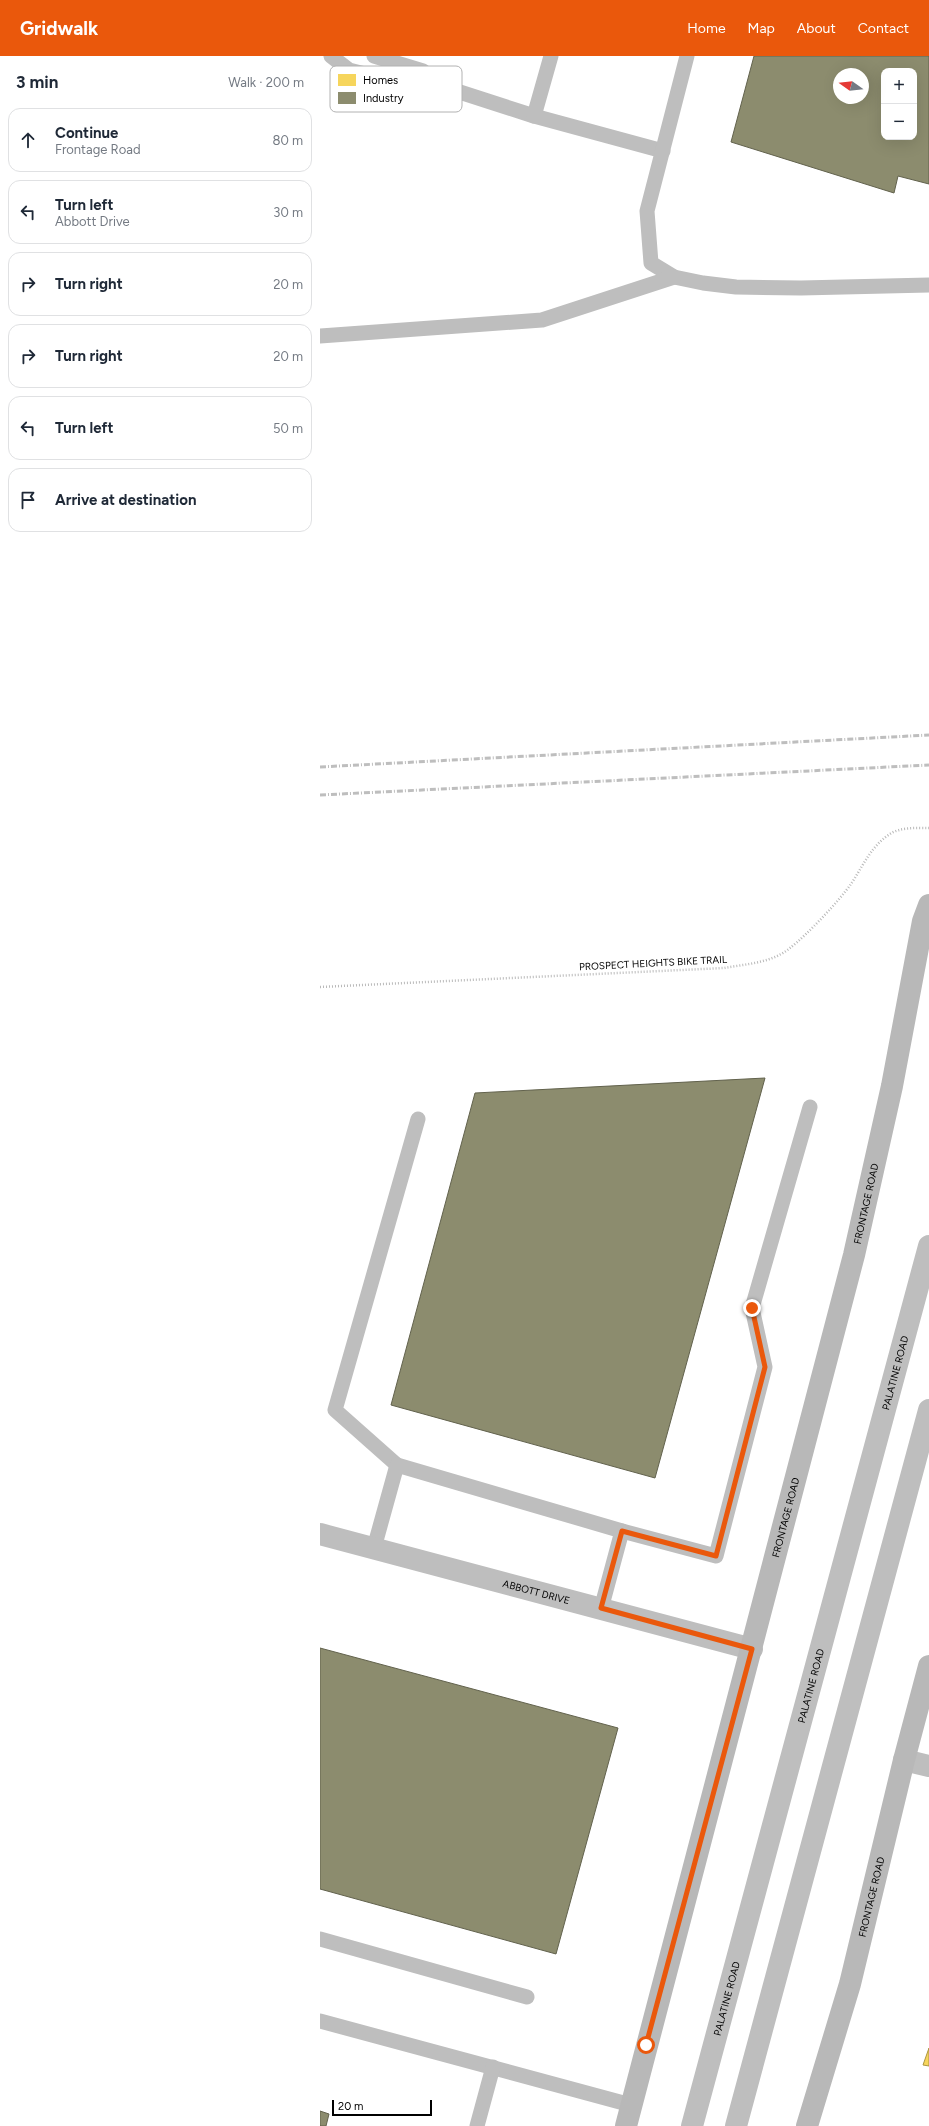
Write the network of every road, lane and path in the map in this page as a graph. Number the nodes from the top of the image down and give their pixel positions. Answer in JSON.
{"nodes":[{"id":1,"x":331,"y":56,"type":"edge"},
{"id":2,"x":374,"y":56,"type":"edge"},
{"id":3,"x":551,"y":56,"type":"edge"},
{"id":4,"x":687,"y":56,"type":"edge"},
{"id":5,"x":344,"y":66,"type":"edge"},
{"id":6,"x":407,"y":66,"type":"edge"},
{"id":7,"x":462,"y":94,"type":"edge"},
{"id":8,"x":534,"y":116,"type":"junction"},
{"id":9,"x":663,"y":151,"type":"junction"},
{"id":10,"x":674,"y":277,"type":"junction"},
{"id":11,"x":929,"y":285,"type":"edge"},
{"id":12,"x":320,"y":336,"type":"edge"},
{"id":13,"x":929,"y":828,"type":"edge"},
{"id":14,"x":929,"y":905,"type":"edge"},
{"id":15,"x":320,"y":987,"type":"edge"},
{"id":16,"x":810,"y":1107,"type":"dead end"},
{"id":17,"x":418,"y":1119,"type":"dead end"},
{"id":18,"x":929,"y":1246,"type":"edge"},
{"id":19,"x":929,"y":1410,"type":"edge"},
{"id":20,"x":397,"y":1465,"type":"junction"},
{"id":21,"x":622,"y":1531,"type":"junction"},
{"id":22,"x":320,"y":1534,"type":"edge"},
{"id":23,"x":374,"y":1548,"type":"junction"},
{"id":24,"x":601,"y":1608,"type":"junction"},
{"id":25,"x":752,"y":1649,"type":"junction"},
{"id":26,"x":929,"y":1666,"type":"edge"},
{"id":27,"x":923,"y":1712,"type":"edge"},
{"id":28,"x":904,"y":1760,"type":"junction"},
{"id":29,"x":929,"y":1766,"type":"edge"},
{"id":30,"x":320,"y":1939,"type":"edge"},
{"id":31,"x":527,"y":1997,"type":"dead end"},
{"id":32,"x":320,"y":2021,"type":"edge"},
{"id":33,"x":493,"y":2067,"type":"junction"},
{"id":34,"x":631,"y":2105,"type":"junction"},
{"id":35,"x":477,"y":2126,"type":"edge"},
{"id":36,"x":626,"y":2126,"type":"edge"},
{"id":37,"x":692,"y":2126,"type":"edge"},
{"id":38,"x":736,"y":2126,"type":"edge"},
{"id":39,"x":808,"y":2126,"type":"edge"}],
"edges":[{"from":1,"to":5,"type":"lane"},
{"from":2,"to":6,"type":"lane"},
{"from":3,"to":8,"type":"lane"},
{"from":4,"to":9,"type":"lane"},
{"from":7,"to":8,"type":"lane"},
{"from":8,"to":9,"type":"lane"},
{"from":9,"to":10,"type":"lane"},
{"from":10,"to":11,"type":"lane"},
{"from":10,"to":12,"type":"lane"},
{"from":13,"to":15,"type":"path","name":"PROSPECT HEIGHTS BIKE TRAIL"},
{"from":14,"to":25,"type":"street","name":"FRONTAGE ROAD"},
{"from":16,"to":21,"type":"lane"},
{"from":17,"to":20,"type":"lane"},
{"from":18,"to":37,"type":"main road","name":"PALATINE ROAD"},
{"from":19,"to":38,"type":"main road"},
{"from":20,"to":21,"type":"lane"},
{"from":20,"to":23,"type":"lane"},
{"from":21,"to":24,"type":"lane"},
{"from":22,"to":23,"type":"main road","name":"ABBOTT DRIVE"},
{"from":23,"to":24,"type":"main road","name":"ABBOTT DRIVE"},
{"from":24,"to":25,"type":"main road","name":"ABBOTT DRIVE"},
{"from":25,"to":34,"type":"street","name":"FRONTAGE ROAD"},
{"from":26,"to":27,"type":"street","name":"FRONTAGE ROAD"},
{"from":27,"to":28,"type":"street","name":"FRONTAGE ROAD"},
{"from":28,"to":29,"type":"main road"},
{"from":28,"to":39,"type":"street","name":"FRONTAGE ROAD"},
{"from":30,"to":31,"type":"lane"},
{"from":32,"to":33,"type":"lane"},
{"from":33,"to":34,"type":"lane"},
{"from":33,"to":35,"type":"lane"},
{"from":34,"to":36,"type":"street","name":"FRONTAGE ROAD"}]}
